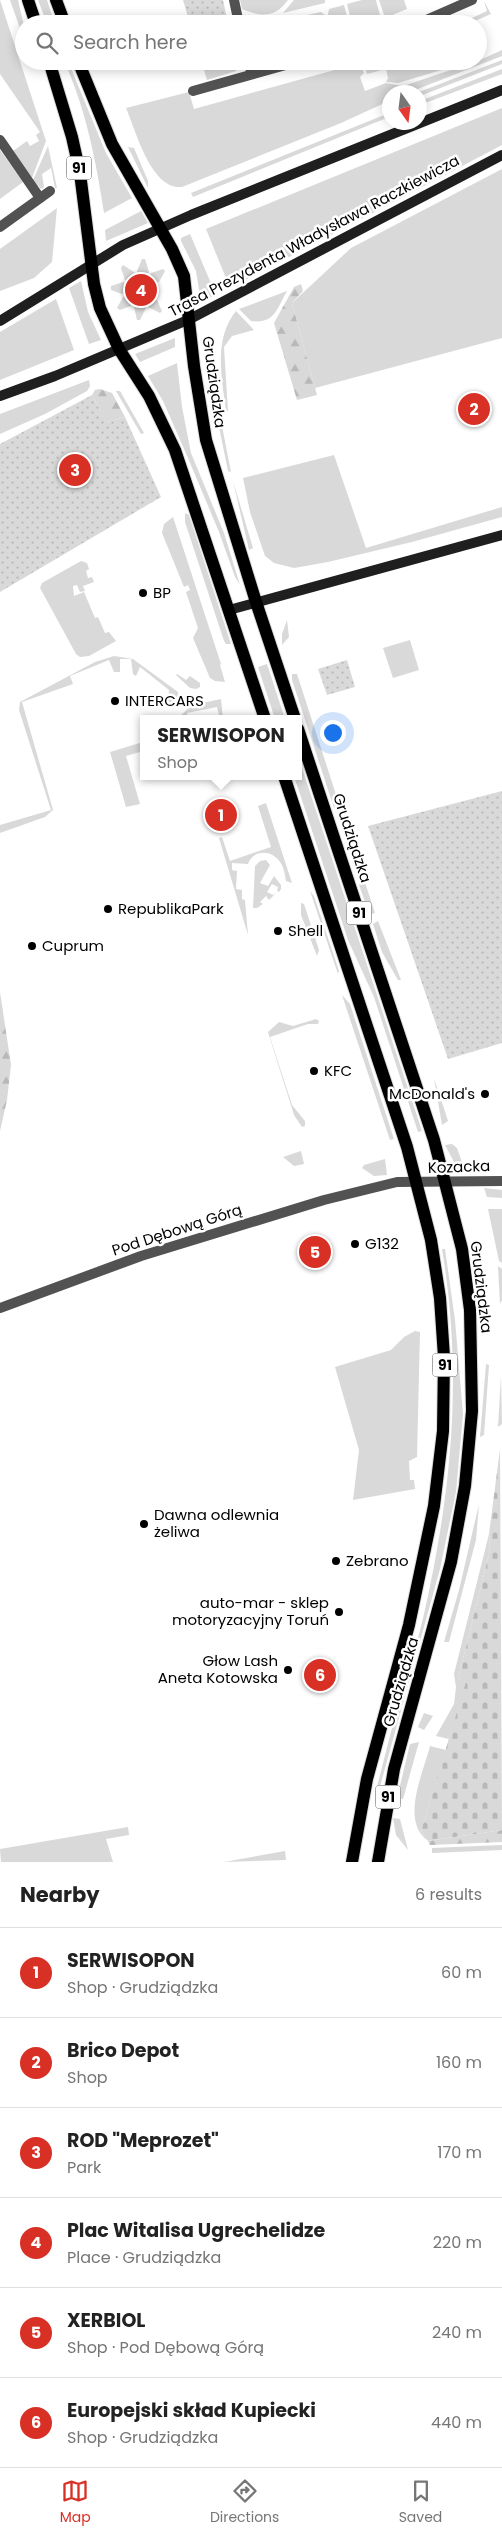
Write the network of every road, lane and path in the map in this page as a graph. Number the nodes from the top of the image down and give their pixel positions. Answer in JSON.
{"nodes":[{"id":1,"x":28,"y":0,"type":"edge"},
{"id":2,"x":56,"y":0,"type":"edge"},
{"id":3,"x":234,"y":0,"type":"edge"},
{"id":4,"x":472,"y":0,"type":"edge"},
{"id":5,"x":33,"y":15,"type":"edge"},
{"id":6,"x":62,"y":15,"type":"edge"},
{"id":7,"x":237,"y":15,"type":"edge"},
{"id":8,"x":438,"y":15,"type":"edge"},
{"id":9,"x":51,"y":70,"type":"edge"},
{"id":10,"x":82,"y":70,"type":"edge"},
{"id":11,"x":251,"y":70,"type":"edge"},
{"id":12,"x":267,"y":70,"type":"edge"},
{"id":13,"x":252,"y":74,"type":"junction"},
{"id":14,"x":502,"y":90,"type":"edge"},
{"id":15,"x":192,"y":91,"type":"dead end"},
{"id":16,"x":0,"y":140,"type":"edge"},
{"id":17,"x":502,"y":155,"type":"edge"},
{"id":18,"x":50,"y":192,"type":"dead end"},
{"id":19,"x":40,"y":198,"type":"junction"},
{"id":20,"x":0,"y":227,"type":"edge"},
{"id":21,"x":161,"y":229,"type":"junction"},
{"id":22,"x":92,"y":263,"type":"junction"},
{"id":23,"x":190,"y":319,"type":"junction"},
{"id":24,"x":0,"y":321,"type":"edge"},
{"id":25,"x":119,"y":349,"type":"junction"},
{"id":26,"x":0,"y":396,"type":"edge"},
{"id":27,"x":502,"y":535,"type":"edge"},
{"id":28,"x":256,"y":602,"type":"junction"},
{"id":29,"x":229,"y":610,"type":"junction"},
{"id":30,"x":264,"y":715,"type":"edge"},
{"id":31,"x":294,"y":715,"type":"edge"},
{"id":32,"x":302,"y":741,"type":"edge"},
{"id":33,"x":285,"y":780,"type":"edge"},
{"id":34,"x":446,"y":1181,"type":"junction"},
{"id":35,"x":502,"y":1181,"type":"edge"},
{"id":36,"x":417,"y":1183,"type":"junction"},
{"id":37,"x":366,"y":1191,"type":"joint"},
{"id":38,"x":0,"y":1308,"type":"edge"},
{"id":39,"x":352,"y":1862,"type":"edge"},
{"id":40,"x":378,"y":1862,"type":"edge"}],
"edges":[{"from":1,"to":5,"type":"main road"},
{"from":2,"to":6,"type":"main road"},
{"from":3,"to":7,"type":"street"},
{"from":4,"to":8,"type":"street"},
{"from":9,"to":22,"type":"main road","number":"91"},
{"from":10,"to":21,"type":"main road","name":"Grudziądzka"},
{"from":11,"to":13,"type":"street"},
{"from":12,"to":13,"type":"street"},
{"from":13,"to":15,"type":"street"},
{"from":14,"to":21,"type":"main road"},
{"from":16,"to":19,"type":"street"},
{"from":17,"to":23,"type":"main road","name":"Trasa Prezydenta Władysława Raczkiewicza"},
{"from":18,"to":19,"type":"street"},
{"from":19,"to":20,"type":"street"},
{"from":21,"to":22,"type":"main road"},
{"from":21,"to":23,"type":"main road","name":"Grudziądzka"},
{"from":22,"to":24,"type":"main road"},
{"from":22,"to":25,"type":"main road","number":"91"},
{"from":23,"to":25,"type":"main road","name":"Trasa Prezydenta Władysława Raczkiewicza"},
{"from":23,"to":28,"type":"main road","name":"Grudziądzka"},
{"from":25,"to":26,"type":"main road","name":"Trasa Prezydenta Władysława Raczkiewicza"},
{"from":25,"to":29,"type":"main road","number":"91"},
{"from":27,"to":28,"type":"main road"},
{"from":28,"to":29,"type":"main road"},
{"from":28,"to":31,"type":"main road","name":"Grudziądzka"},
{"from":29,"to":30,"type":"main road","number":"91"},
{"from":32,"to":34,"type":"main road","name":"Grudziądzka","number":"91"},
{"from":33,"to":36,"type":"main road","name":"Grudziądzka","number":"91"},
{"from":34,"to":35,"type":"street","name":"Kozacka"},
{"from":34,"to":36,"type":"street","name":"Kozacka"},
{"from":34,"to":40,"type":"main road","name":"Grudziądzka","number":"91"},
{"from":36,"to":37,"type":"street","name":"Kozacka"},
{"from":36,"to":39,"type":"main road","name":"Grudziądzka","number":"91"},
{"from":37,"to":38,"type":"street","name":"Pod Dębową Górą"}]}
